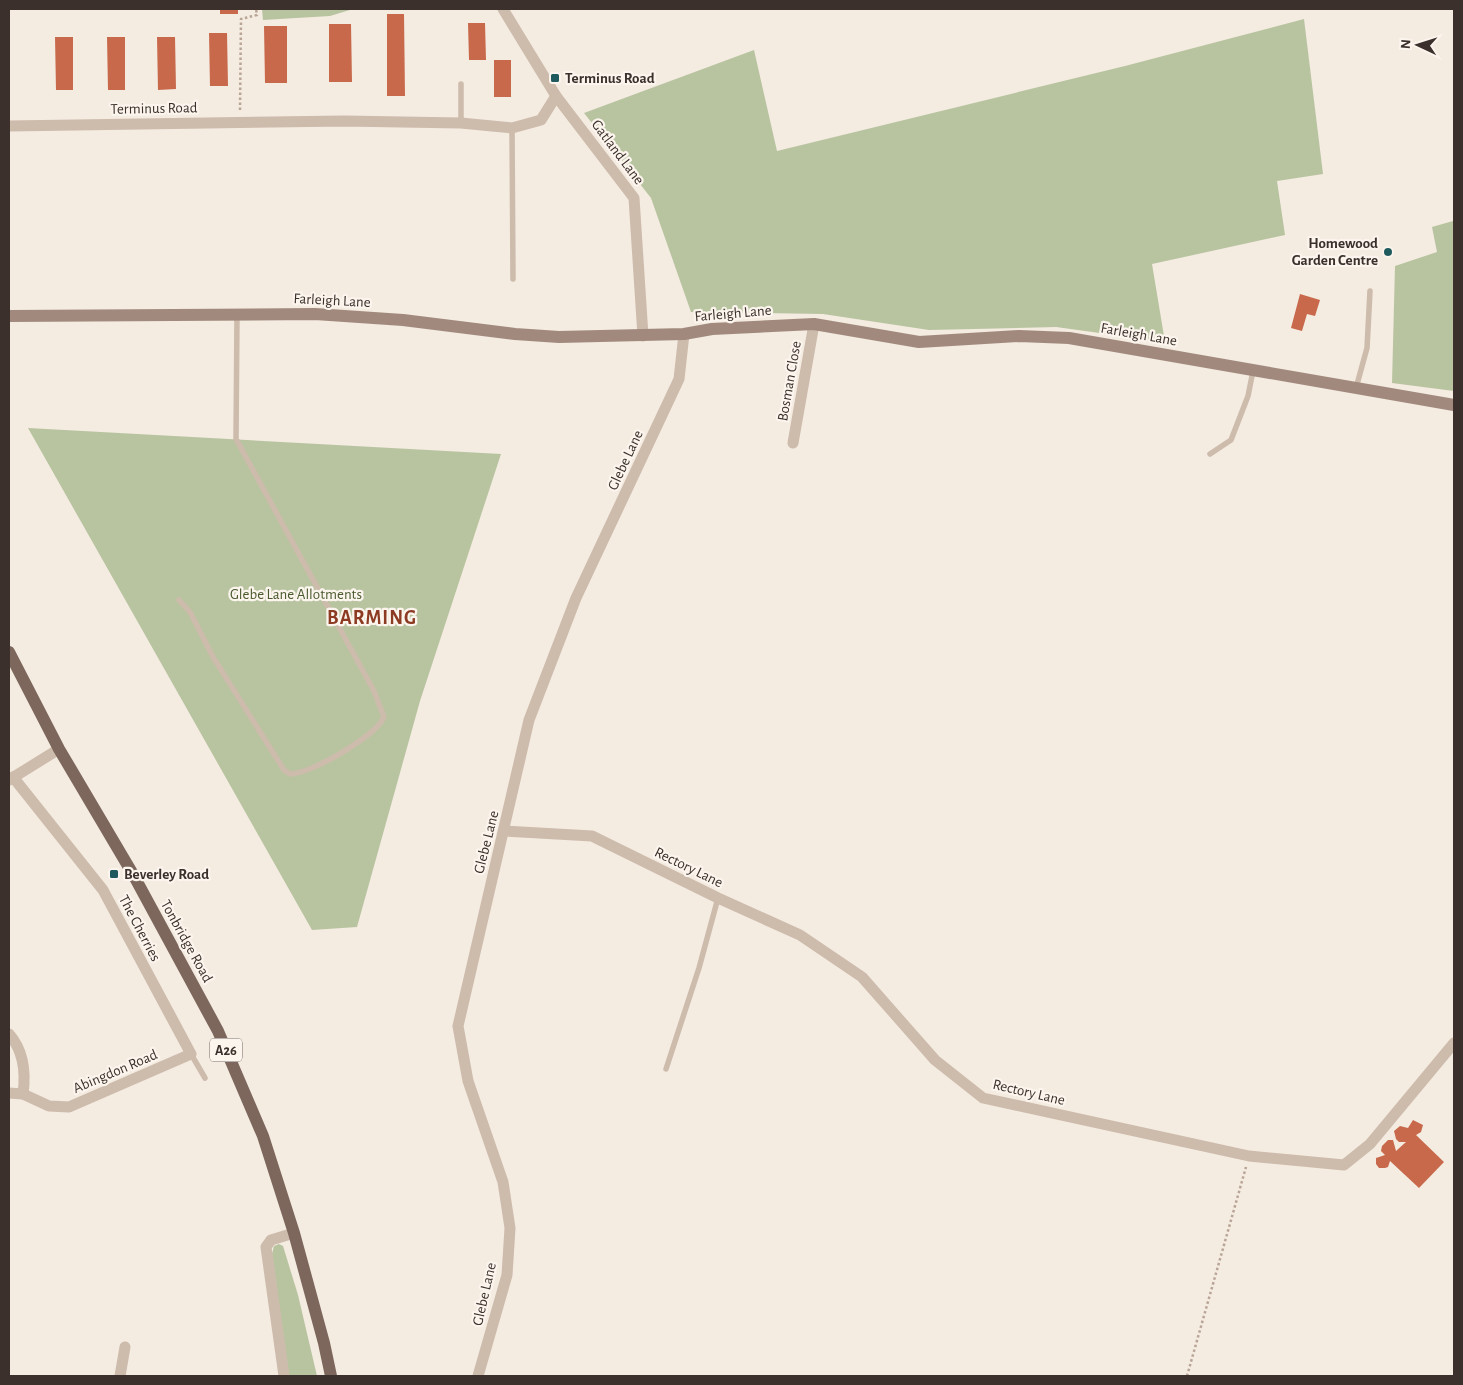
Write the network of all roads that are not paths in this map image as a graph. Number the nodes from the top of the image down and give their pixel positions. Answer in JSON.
{"nodes":[{"id":1,"x":503,"y":9,"type":"edge"},
{"id":2,"x":461,"y":84,"type":"dead end"},
{"id":3,"x":556,"y":96,"type":"junction"},
{"id":4,"x":461,"y":123,"type":"junction"},
{"id":5,"x":9,"y":126,"type":"edge"},
{"id":6,"x":512,"y":128,"type":"junction"},
{"id":7,"x":513,"y":278,"type":"dead end"},
{"id":8,"x":1370,"y":291,"type":"dead end"},
{"id":9,"x":237,"y":313,"type":"junction"},
{"id":10,"x":9,"y":316,"type":"edge"},
{"id":11,"x":814,"y":324,"type":"junction"},
{"id":12,"x":684,"y":334,"type":"junction"},
{"id":13,"x":643,"y":336,"type":"junction"},
{"id":14,"x":1253,"y":371,"type":"junction"},
{"id":15,"x":1356,"y":388,"type":"junction"},
{"id":16,"x":1454,"y":405,"type":"edge"},
{"id":17,"x":793,"y":443,"type":"dead end"},
{"id":18,"x":1210,"y":454,"type":"dead end"},
{"id":19,"x":180,"y":600,"type":"dead end"},
{"id":20,"x":9,"y":652,"type":"edge"},
{"id":21,"x":59,"y":749,"type":"junction"},
{"id":22,"x":11,"y":778,"type":"edge"},
{"id":23,"x":504,"y":831,"type":"junction"},
{"id":24,"x":718,"y":898,"type":"junction"},
{"id":25,"x":9,"y":1034,"type":"edge"},
{"id":26,"x":1454,"y":1043,"type":"edge"},
{"id":27,"x":191,"y":1054,"type":"junction"},
{"id":28,"x":666,"y":1069,"type":"dead end"},
{"id":29,"x":205,"y":1078,"type":"dead end"},
{"id":30,"x":9,"y":1093,"type":"edge"},
{"id":31,"x":23,"y":1094,"type":"junction"},
{"id":32,"x":294,"y":1233,"type":"junction"},
{"id":33,"x":125,"y":1347,"type":"dead end"},
{"id":34,"x":120,"y":1376,"type":"edge"},
{"id":35,"x":284,"y":1376,"type":"edge"},
{"id":36,"x":330,"y":1376,"type":"edge"},
{"id":37,"x":478,"y":1376,"type":"edge"}],
"edges":[{"from":1,"to":3,"type":"street","name":"Gatland Lane"},
{"from":2,"to":4,"type":"lane"},
{"from":3,"to":6,"type":"street","name":"Terminus Road"},
{"from":3,"to":13,"type":"street","name":"Gatland Lane"},
{"from":4,"to":5,"type":"street","name":"Terminus Road"},
{"from":4,"to":6,"type":"street","name":"Terminus Road"},
{"from":6,"to":7,"type":"lane"},
{"from":8,"to":15,"type":"lane"},
{"from":9,"to":10,"type":"street","name":"Farleigh Lane"},
{"from":9,"to":13,"type":"street","name":"Farleigh Lane"},
{"from":9,"to":19,"type":"lane"},
{"from":11,"to":12,"type":"street","name":"Farleigh Lane"},
{"from":11,"to":14,"type":"street","name":"Farleigh Lane"},
{"from":11,"to":17,"type":"street","name":"Bosman Close"},
{"from":12,"to":13,"type":"street","name":"Farleigh Lane"},
{"from":12,"to":23,"type":"street","name":"Glebe Lane"},
{"from":14,"to":15,"type":"street","name":"Farleigh Lane"},
{"from":14,"to":18,"type":"lane"},
{"from":15,"to":16,"type":"street","name":"Farleigh Lane"},
{"from":20,"to":21,"type":"main road","name":"Tonbridge Road","number":"A26"},
{"from":21,"to":22,"type":"street"},
{"from":21,"to":32,"type":"main road","name":"Tonbridge Road","number":"A26"},
{"from":22,"to":27,"type":"street","name":"The Cherries"},
{"from":23,"to":24,"type":"street","name":"Rectory Lane"},
{"from":23,"to":37,"type":"street","name":"Glebe Lane"},
{"from":24,"to":26,"type":"street","name":"Rectory Lane"},
{"from":24,"to":28,"type":"lane"},
{"from":25,"to":31,"type":"street"},
{"from":27,"to":29,"type":"lane"},
{"from":27,"to":31,"type":"street","name":"Abingdon Road"},
{"from":30,"to":31,"type":"street","name":"Abingdon Road"},
{"from":32,"to":35,"type":"street"},
{"from":32,"to":36,"type":"main road","name":"Tonbridge Road","number":"A26"},
{"from":33,"to":34,"type":"street"}]}
